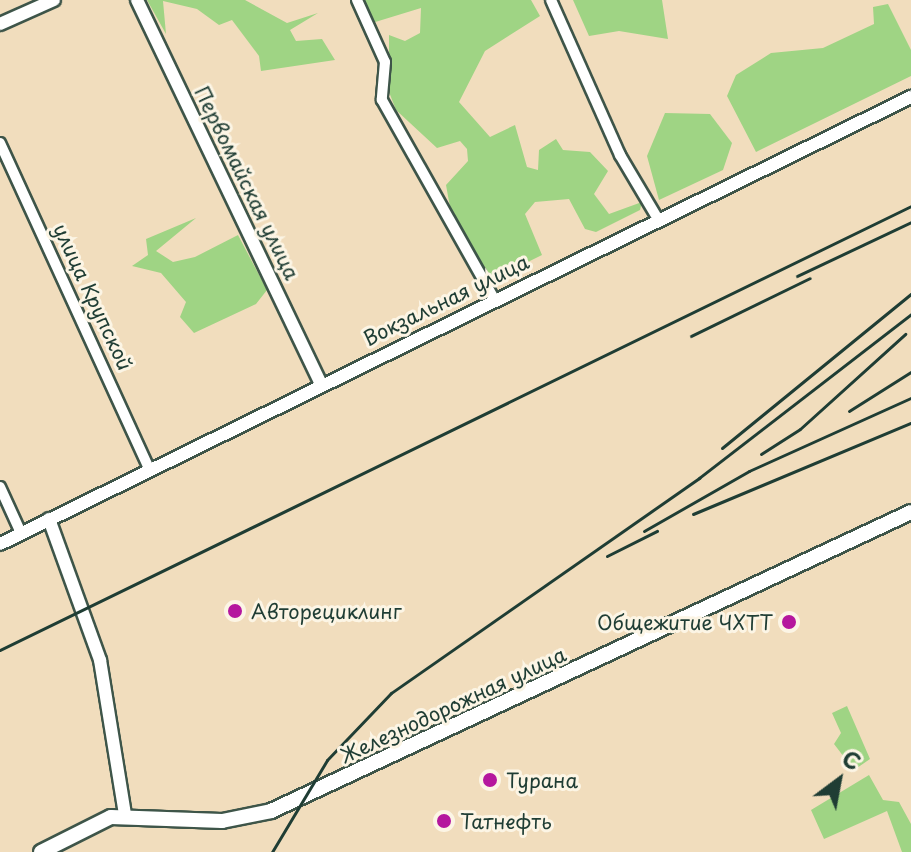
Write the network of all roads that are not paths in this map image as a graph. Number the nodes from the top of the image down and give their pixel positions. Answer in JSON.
{"nodes":[{"id":1,"x":54,"y":0,"type":"edge"},
{"id":2,"x":137,"y":0,"type":"edge"},
{"id":3,"x":357,"y":0,"type":"edge"},
{"id":4,"x":551,"y":0,"type":"edge"},
{"id":5,"x":0,"y":24,"type":"edge"},
{"id":6,"x":911,"y":97,"type":"edge"},
{"id":7,"x":0,"y":143,"type":"edge"},
{"id":8,"x":658,"y":219,"type":"junction"},
{"id":9,"x":494,"y":299,"type":"junction"},
{"id":10,"x":321,"y":384,"type":"junction"},
{"id":11,"x":149,"y":468,"type":"junction"},
{"id":12,"x":0,"y":487,"type":"edge"},
{"id":13,"x":911,"y":512,"type":"edge"},
{"id":14,"x":49,"y":519,"type":"junction"},
{"id":15,"x":21,"y":533,"type":"junction"},
{"id":16,"x":0,"y":544,"type":"edge"},
{"id":17,"x":125,"y":815,"type":"junction"},
{"id":18,"x":41,"y":852,"type":"edge"}],
"edges":[{"from":1,"to":5,"type":"street"},
{"from":2,"to":10,"type":"street","name":"Первомайская улица"},
{"from":3,"to":9,"type":"street"},
{"from":4,"to":8,"type":"street"},
{"from":6,"to":8,"type":"street","name":"Вокзальная улица"},
{"from":7,"to":11,"type":"street","name":"улица Крупской"},
{"from":8,"to":9,"type":"street","name":"Вокзальная улица"},
{"from":9,"to":10,"type":"street","name":"Вокзальная улица"},
{"from":10,"to":11,"type":"street","name":"Вокзальная улица"},
{"from":11,"to":14,"type":"street","name":"Вокзальная улица"},
{"from":12,"to":15,"type":"street"},
{"from":13,"to":17,"type":"main road","name":"Железнодорожная улица"},
{"from":14,"to":15,"type":"street","name":"Вокзальная улица"},
{"from":14,"to":17,"type":"street"},
{"from":15,"to":16,"type":"street","name":"Вокзальная улица"},
{"from":17,"to":18,"type":"main road","name":"Железнодорожная улица"}]}
